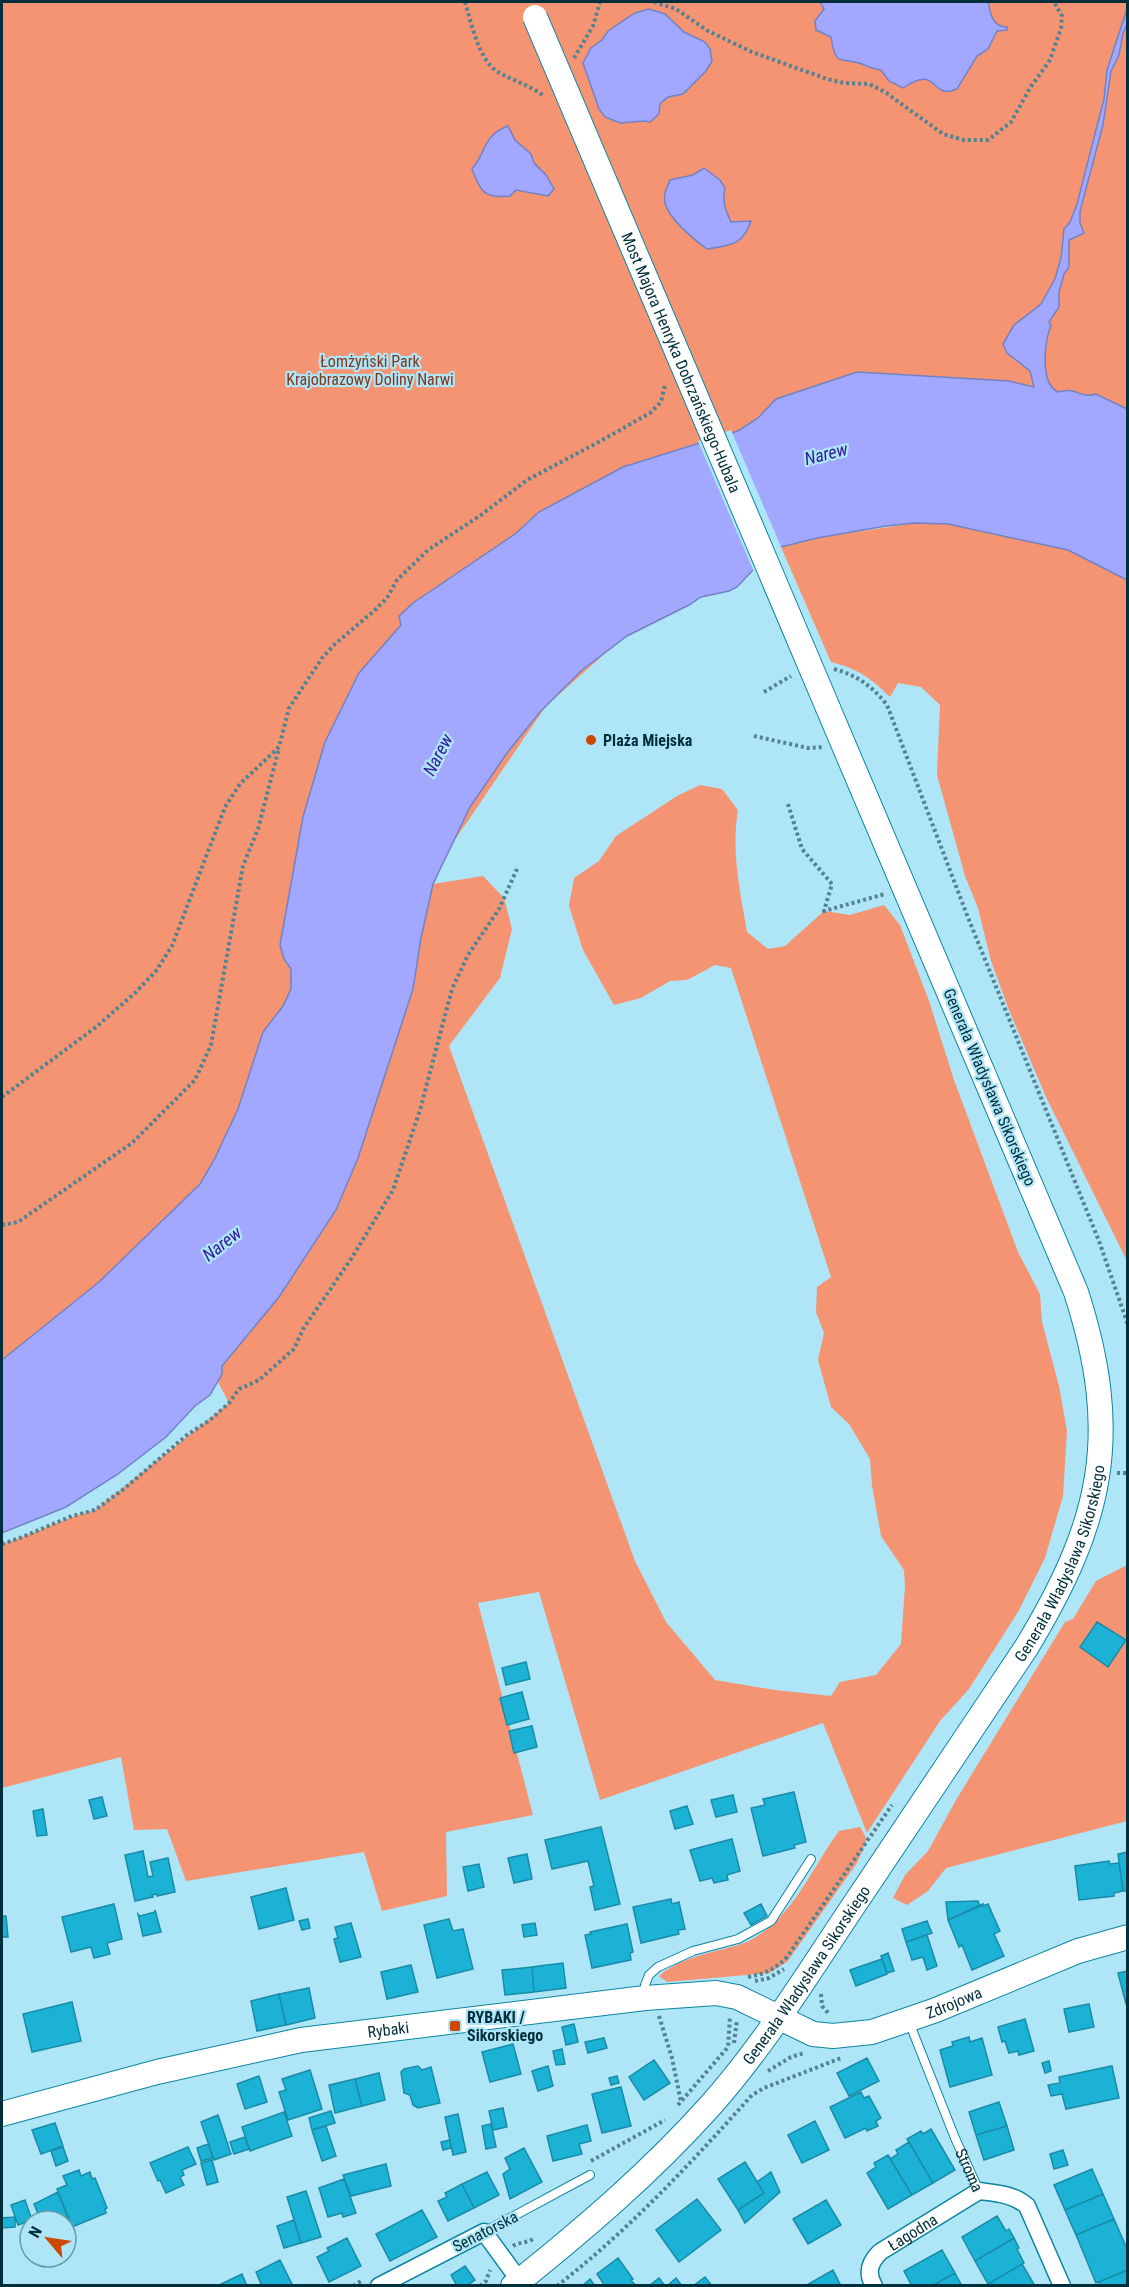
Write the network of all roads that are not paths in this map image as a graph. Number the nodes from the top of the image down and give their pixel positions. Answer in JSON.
{"nodes":[{"id":1,"x":532,"y":9,"type":"edge"},
{"id":2,"x":828,"y":708,"type":"joint"},
{"id":3,"x":811,"y":1859,"type":"dead end"},
{"id":4,"x":1128,"y":1937,"type":"edge"},
{"id":5,"x":651,"y":2004,"type":"junction"},
{"id":6,"x":779,"y":2016,"type":"junction"},
{"id":7,"x":908,"y":2021,"type":"junction"},
{"id":8,"x":2,"y":2114,"type":"edge"},
{"id":9,"x":590,"y":2175,"type":"dead end"},
{"id":10,"x":978,"y":2191,"type":"junction"},
{"id":11,"x":484,"y":2232,"type":"junction"},
{"id":12,"x":375,"y":2281,"type":"edge"},
{"id":13,"x":516,"y":2283,"type":"edge"},
{"id":14,"x":874,"y":2286,"type":"edge"},
{"id":15,"x":1062,"y":2286,"type":"edge"}],
"edges":[{"from":1,"to":2,"type":"street","name":"Most Majora Henryka Dobrzańskiego-Hubala","bridge":true},
{"from":2,"to":6,"type":"street","name":"Generała Władysława Sikorskiego"},
{"from":3,"to":5,"type":"lane"},
{"from":4,"to":7,"type":"street","name":"Zdrojowa"},
{"from":5,"to":6,"type":"street","name":"Rybaki"},
{"from":5,"to":8,"type":"street","name":"Rybaki"},
{"from":6,"to":7,"type":"street","name":"Zdrojowa"},
{"from":6,"to":13,"type":"street","name":"Generała Władysława Sikorskiego"},
{"from":7,"to":10,"type":"lane","name":"Stroma"},
{"from":9,"to":11,"type":"lane","name":"Senatorska"},
{"from":10,"to":14,"type":"street","name":"Łagodna"},
{"from":10,"to":15,"type":"street","name":"Stroma"},
{"from":11,"to":12,"type":"street","name":"Senatorska"},
{"from":11,"to":13,"type":"street"}]}
